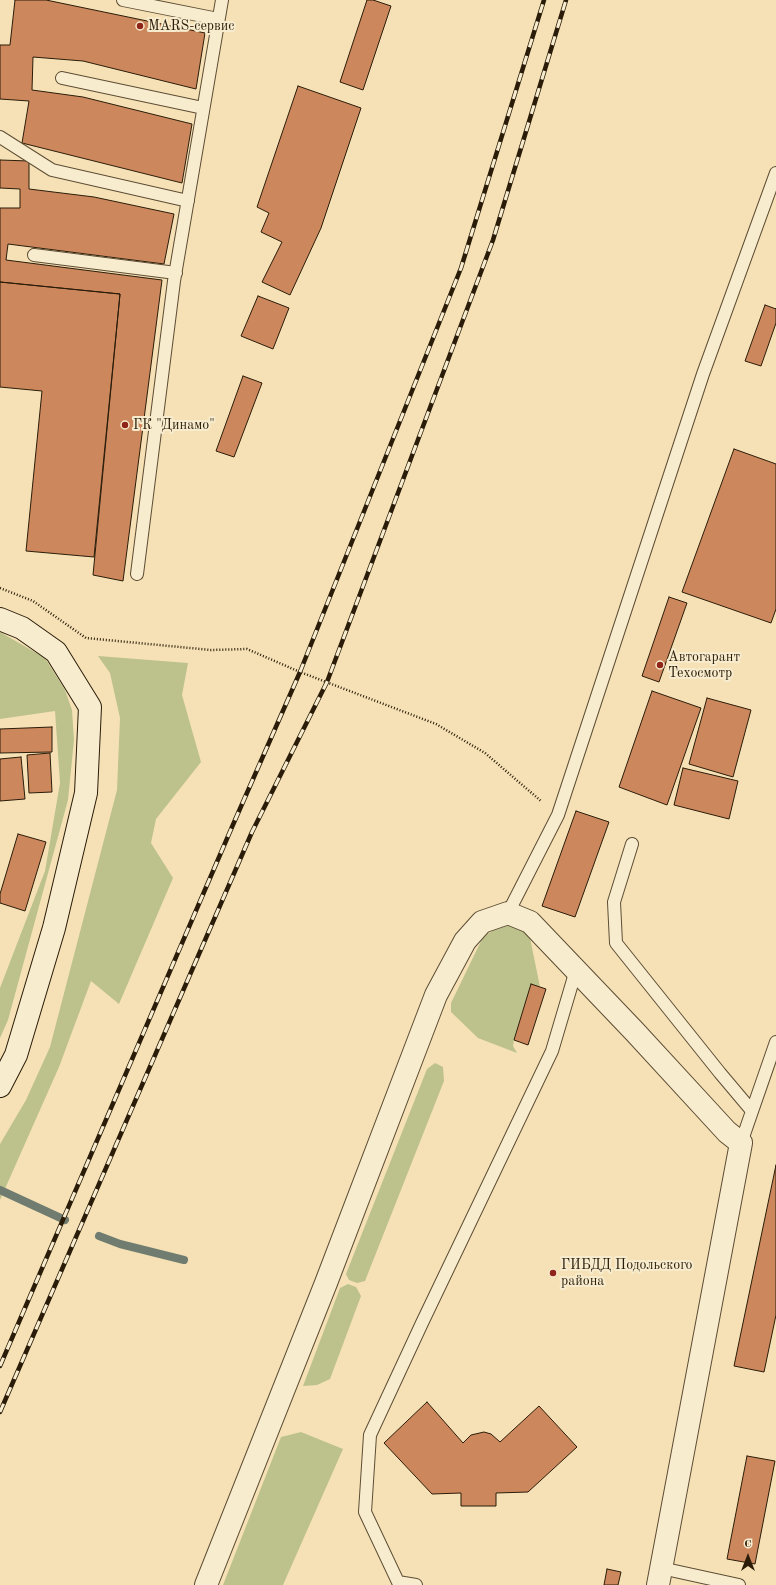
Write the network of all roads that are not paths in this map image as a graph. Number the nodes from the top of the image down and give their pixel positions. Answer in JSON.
{"nodes":[{"id":1,"x":123,"y":0,"type":"edge"},
{"id":2,"x":222,"y":0,"type":"edge"},
{"id":3,"x":218,"y":19,"type":"junction"},
{"id":4,"x":62,"y":78,"type":"dead end"},
{"id":5,"x":203,"y":108,"type":"junction"},
{"id":6,"x":0,"y":137,"type":"edge"},
{"id":7,"x":776,"y":173,"type":"edge"},
{"id":8,"x":188,"y":201,"type":"junction"},
{"id":9,"x":34,"y":255,"type":"dead end"},
{"id":10,"x":176,"y":273,"type":"junction"},
{"id":11,"x":137,"y":574,"type":"dead end"},
{"id":12,"x":0,"y":620,"type":"edge"},
{"id":13,"x":632,"y":844,"type":"dead end"},
{"id":14,"x":508,"y":913,"type":"junction"},
{"id":15,"x":576,"y":970,"type":"junction"},
{"id":16,"x":776,"y":1042,"type":"edge"},
{"id":17,"x":0,"y":1086,"type":"edge"},
{"id":18,"x":752,"y":1111,"type":"junction"},
{"id":19,"x":741,"y":1143,"type":"junction"},
{"id":20,"x":659,"y":1577,"type":"edge"},
{"id":21,"x":206,"y":1585,"type":"edge"},
{"id":22,"x":416,"y":1585,"type":"edge"},
{"id":23,"x":739,"y":1585,"type":"edge"}],
"edges":[{"from":1,"to":3,"type":"lane"},
{"from":2,"to":3,"type":"lane"},
{"from":3,"to":5,"type":"lane"},
{"from":4,"to":5,"type":"lane"},
{"from":5,"to":8,"type":"lane"},
{"from":6,"to":8,"type":"lane"},
{"from":7,"to":14,"type":"lane"},
{"from":8,"to":10,"type":"lane"},
{"from":9,"to":10,"type":"lane"},
{"from":10,"to":11,"type":"lane"},
{"from":12,"to":17,"type":"street"},
{"from":13,"to":18,"type":"lane"},
{"from":14,"to":15,"type":"street"},
{"from":14,"to":21,"type":"street"},
{"from":15,"to":19,"type":"street"},
{"from":15,"to":22,"type":"lane"},
{"from":16,"to":18,"type":"lane"},
{"from":18,"to":19,"type":"lane"},
{"from":19,"to":20,"type":"street"},
{"from":20,"to":23,"type":"lane"}]}
